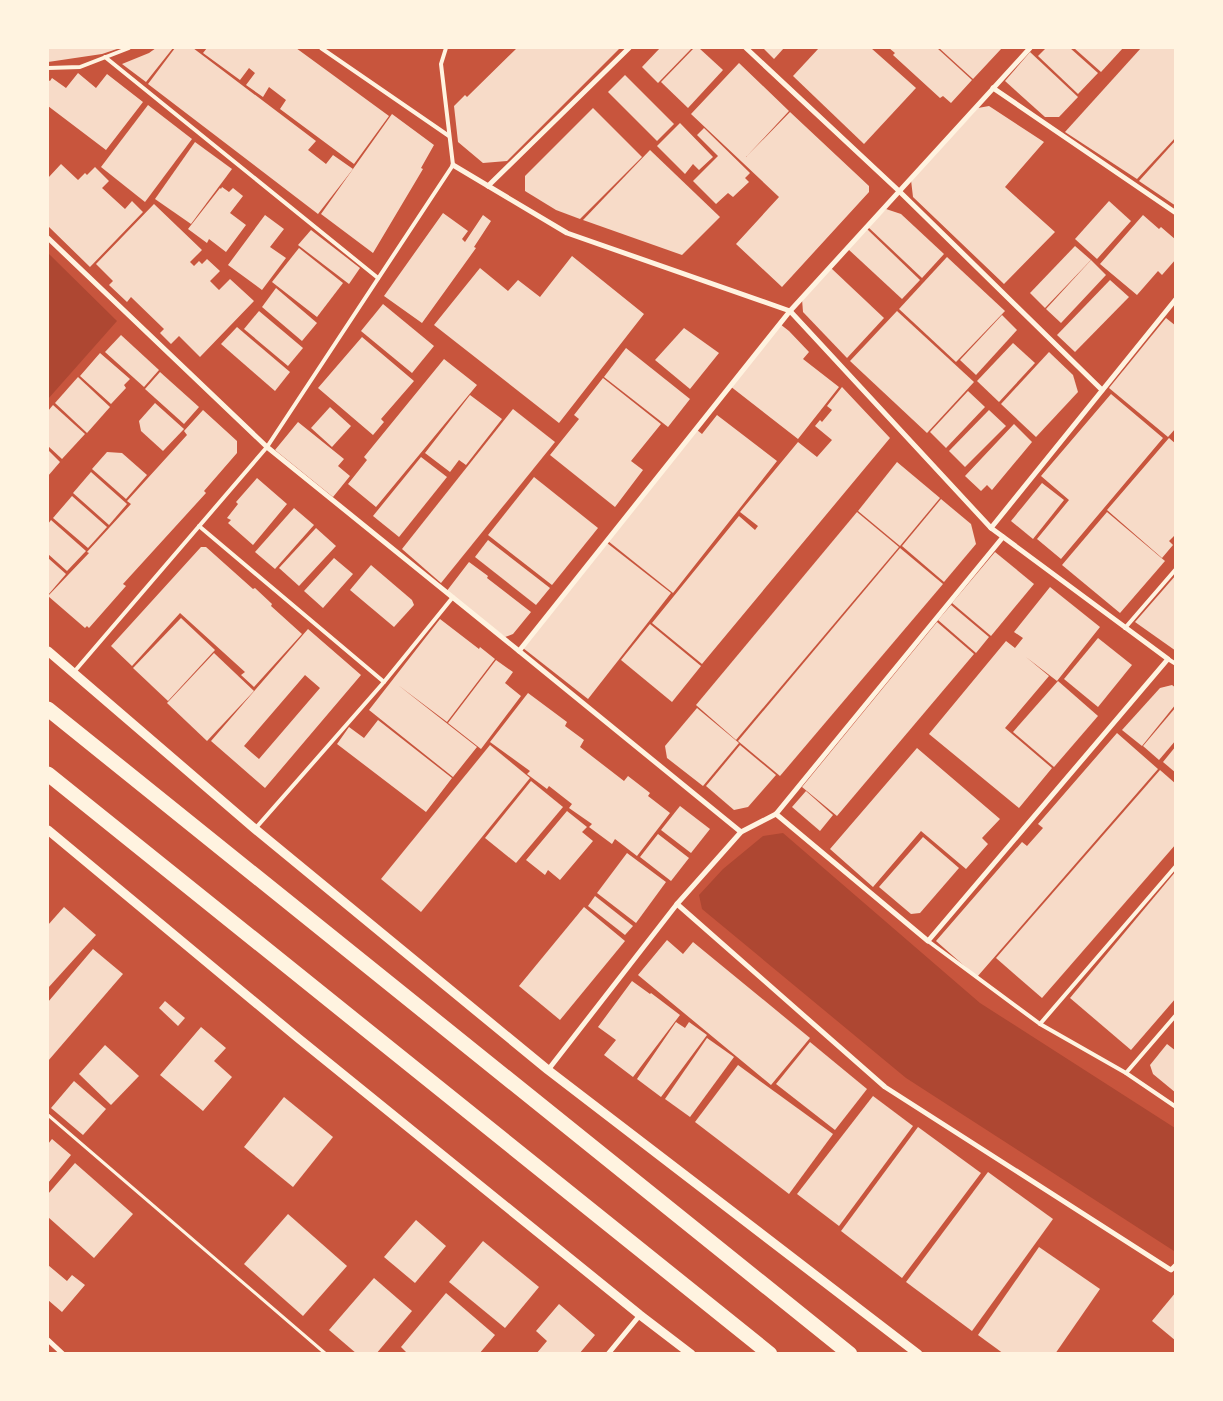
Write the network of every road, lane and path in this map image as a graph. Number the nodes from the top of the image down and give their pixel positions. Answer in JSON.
{"nodes":[{"id":1,"x":129,"y":48,"type":"edge"},
{"id":2,"x":321,"y":48,"type":"edge"},
{"id":3,"x":446,"y":48,"type":"edge"},
{"id":4,"x":629,"y":48,"type":"edge"},
{"id":5,"x":746,"y":48,"type":"edge"},
{"id":6,"x":1030,"y":48,"type":"edge"},
{"id":7,"x":105,"y":57,"type":"junction"},
{"id":8,"x":48,"y":68,"type":"edge"},
{"id":9,"x":993,"y":88,"type":"junction"},
{"id":10,"x":449,"y":136,"type":"junction"},
{"id":11,"x":453,"y":165,"type":"junction"},
{"id":12,"x":488,"y":186,"type":"junction"},
{"id":13,"x":899,"y":191,"type":"junction"},
{"id":14,"x":1176,"y":213,"type":"edge"},
{"id":15,"x":48,"y":238,"type":"edge"},
{"id":16,"x":378,"y":278,"type":"junction"},
{"id":17,"x":1176,"y":299,"type":"edge"},
{"id":18,"x":790,"y":310,"type":"junction"},
{"id":19,"x":1102,"y":390,"type":"junction"},
{"id":20,"x":267,"y":447,"type":"junction"},
{"id":21,"x":199,"y":526,"type":"junction"},
{"id":22,"x":991,"y":528,"type":"junction"},
{"id":23,"x":1003,"y":537,"type":"junction"},
{"id":24,"x":1176,"y":569,"type":"edge"},
{"id":25,"x":453,"y":598,"type":"junction"},
{"id":26,"x":1125,"y":628,"type":"junction"},
{"id":27,"x":48,"y":651,"type":"edge"},
{"id":28,"x":519,"y":651,"type":"junction"},
{"id":29,"x":1168,"y":659,"type":"junction"},
{"id":30,"x":1176,"y":664,"type":"edge"},
{"id":31,"x":73,"y":673,"type":"junction"},
{"id":32,"x":384,"y":682,"type":"junction"},
{"id":33,"x":48,"y":709,"type":"edge"},
{"id":34,"x":48,"y":774,"type":"edge"},
{"id":35,"x":776,"y":814,"type":"junction"},
{"id":36,"x":255,"y":829,"type":"junction"},
{"id":37,"x":48,"y":830,"type":"edge"},
{"id":38,"x":740,"y":832,"type":"junction"},
{"id":39,"x":1176,"y":866,"type":"edge"},
{"id":40,"x":677,"y":904,"type":"junction"},
{"id":41,"x":928,"y":941,"type":"junction"},
{"id":42,"x":1176,"y":1015,"type":"edge"},
{"id":43,"x":1040,"y":1024,"type":"junction"},
{"id":44,"x":548,"y":1070,"type":"junction"},
{"id":45,"x":1126,"y":1073,"type":"junction"},
{"id":46,"x":1176,"y":1107,"type":"edge"},
{"id":47,"x":48,"y":1115,"type":"edge"},
{"id":48,"x":1176,"y":1265,"type":"edge"},
{"id":49,"x":640,"y":1315,"type":"junction"},
{"id":50,"x":48,"y":1340,"type":"edge"},
{"id":51,"x":63,"y":1354,"type":"edge"},
{"id":52,"x":326,"y":1354,"type":"edge"},
{"id":53,"x":608,"y":1354,"type":"edge"},
{"id":54,"x":691,"y":1354,"type":"edge"},
{"id":55,"x":770,"y":1354,"type":"edge"},
{"id":56,"x":850,"y":1354,"type":"edge"},
{"id":57,"x":918,"y":1354,"type":"edge"}],
"edges":[{"from":1,"to":7,"type":"lane"},
{"from":2,"to":10,"type":"lane"},
{"from":3,"to":10,"type":"lane"},
{"from":4,"to":12,"type":"street"},
{"from":5,"to":13,"type":"street"},
{"from":6,"to":9,"type":"street"},
{"from":7,"to":8,"type":"lane"},
{"from":7,"to":16,"type":"lane"},
{"from":9,"to":13,"type":"street"},
{"from":9,"to":14,"type":"street"},
{"from":10,"to":11,"type":"lane"},
{"from":11,"to":12,"type":"street"},
{"from":11,"to":16,"type":"lane"},
{"from":12,"to":18,"type":"street"},
{"from":13,"to":18,"type":"street"},
{"from":13,"to":19,"type":"street"},
{"from":15,"to":20,"type":"street"},
{"from":16,"to":20,"type":"lane"},
{"from":17,"to":19,"type":"street"},
{"from":18,"to":22,"type":"street"},
{"from":18,"to":28,"type":"street"},
{"from":19,"to":22,"type":"street"},
{"from":20,"to":21,"type":"lane"},
{"from":20,"to":25,"type":"street"},
{"from":21,"to":31,"type":"lane"},
{"from":21,"to":32,"type":"lane"},
{"from":22,"to":23,"type":"street"},
{"from":23,"to":26,"type":"street"},
{"from":23,"to":35,"type":"street"},
{"from":24,"to":26,"type":"lane"},
{"from":25,"to":28,"type":"street"},
{"from":25,"to":32,"type":"lane"},
{"from":26,"to":29,"type":"street"},
{"from":27,"to":31,"type":"street"},
{"from":28,"to":38,"type":"street"},
{"from":29,"to":30,"type":"lane"},
{"from":29,"to":41,"type":"street"},
{"from":31,"to":36,"type":"street"},
{"from":32,"to":36,"type":"lane"},
{"from":33,"to":56,"type":"highway"},
{"from":34,"to":55,"type":"highway"},
{"from":35,"to":38,"type":"street"},
{"from":35,"to":41,"type":"street"},
{"from":36,"to":44,"type":"street"},
{"from":37,"to":49,"type":"street"},
{"from":38,"to":40,"type":"street"},
{"from":39,"to":43,"type":"lane"},
{"from":40,"to":44,"type":"street"},
{"from":40,"to":48,"type":"street"},
{"from":41,"to":43,"type":"lane"},
{"from":42,"to":45,"type":"lane"},
{"from":43,"to":45,"type":"lane"},
{"from":44,"to":57,"type":"street"},
{"from":45,"to":46,"type":"lane"},
{"from":47,"to":52,"type":"path"},
{"from":49,"to":53,"type":"street"},
{"from":49,"to":54,"type":"street"},
{"from":50,"to":51,"type":"street"}]}
